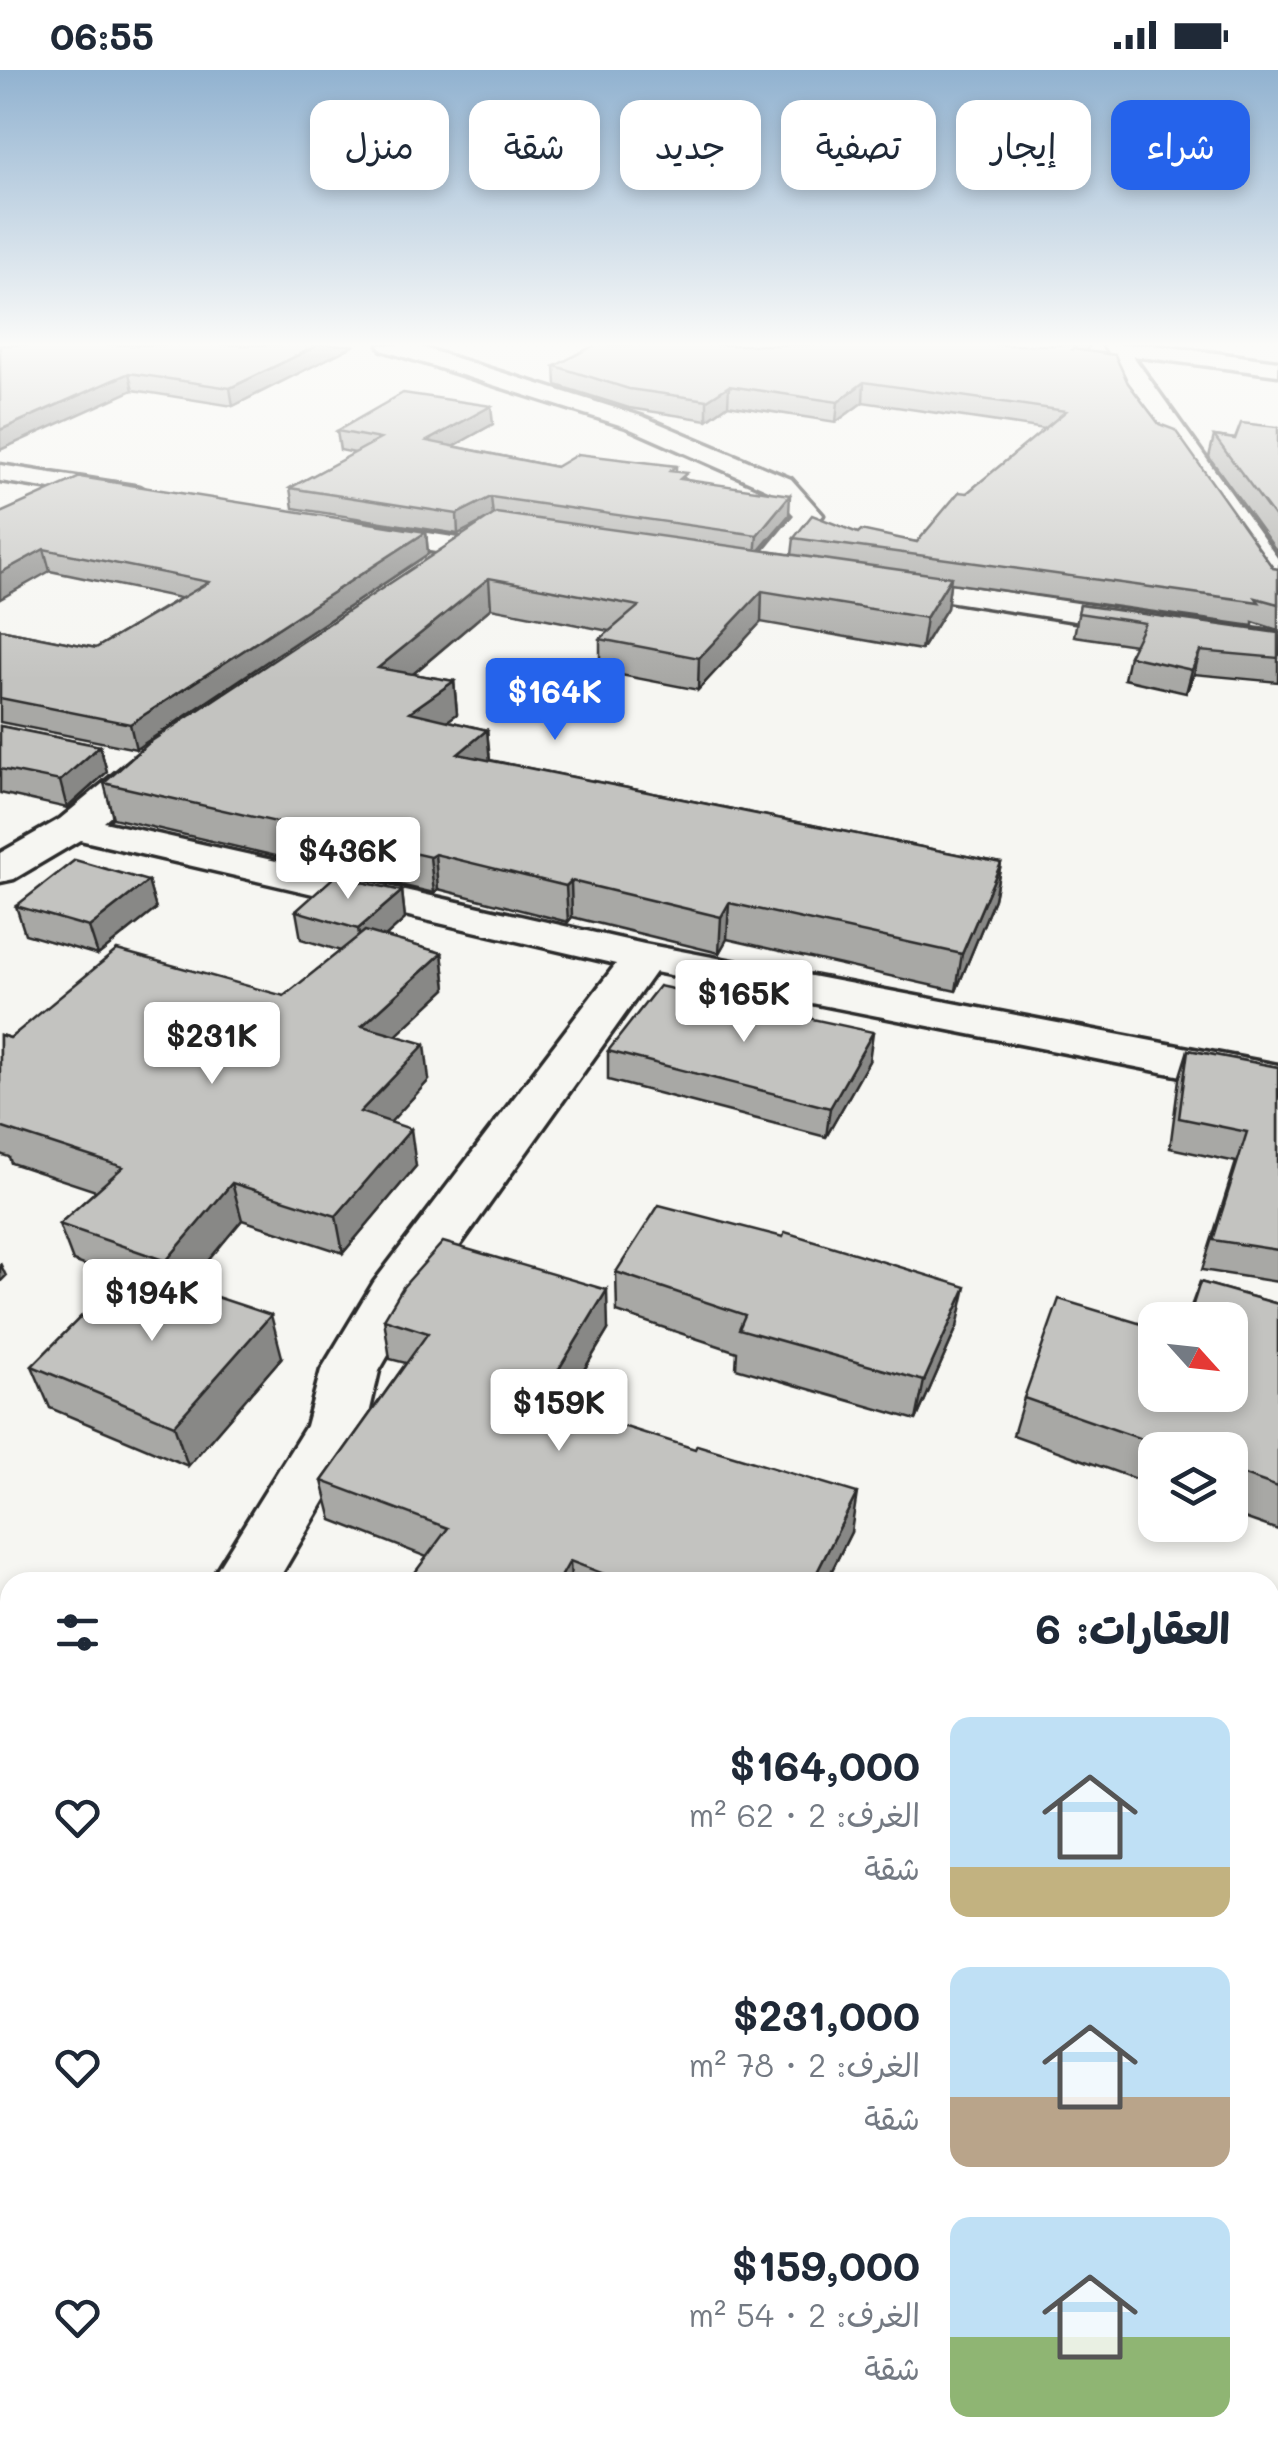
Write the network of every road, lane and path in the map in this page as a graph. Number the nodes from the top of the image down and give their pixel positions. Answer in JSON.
{"nodes":[{"id":1,"x":716,"y":457,"type":"edge"},
{"id":2,"x":1202,"y":457,"type":"edge"},
{"id":3,"x":0,"y":473,"type":"edge"},
{"id":4,"x":174,"y":501,"type":"edge"},
{"id":5,"x":329,"y":526,"type":"edge"},
{"id":6,"x":492,"y":529,"type":"edge"},
{"id":7,"x":1264,"y":536,"type":"edge"},
{"id":8,"x":465,"y":548,"type":"junction"},
{"id":9,"x":728,"y":561,"type":"edge"},
{"id":10,"x":767,"y":566,"type":"junction"},
{"id":11,"x":433,"y":570,"type":"edge"},
{"id":12,"x":806,"y":572,"type":"edge"},
{"id":13,"x":846,"y":578,"type":"edge"},
{"id":14,"x":1278,"y":581,"type":"edge"},
{"id":15,"x":1278,"y":642,"type":"edge"},
{"id":16,"x":192,"y":733,"type":"edge"},
{"id":17,"x":107,"y":758,"type":"dead end"},
{"id":18,"x":143,"y":766,"type":"junction"},
{"id":19,"x":74,"y":827,"type":"junction"},
{"id":20,"x":0,"y":870,"type":"edge"},
{"id":21,"x":644,"y":957,"type":"junction"},
{"id":22,"x":1278,"y":1080,"type":"edge"},
{"id":23,"x":248,"y":1572,"type":"edge"}],
"edges":[{"from":1,"to":10,"type":"street"},
{"from":2,"to":7,"type":"street"},
{"from":3,"to":4,"type":"street"},
{"from":5,"to":8,"type":"street"},
{"from":6,"to":8,"type":"street"},
{"from":7,"to":14,"type":"street"},
{"from":8,"to":11,"type":"street"},
{"from":9,"to":10,"type":"street"},
{"from":10,"to":12,"type":"street"},
{"from":13,"to":15,"type":"street"},
{"from":16,"to":18,"type":"street"},
{"from":17,"to":18,"type":"street"},
{"from":18,"to":19,"type":"street"},
{"from":19,"to":20,"type":"street"},
{"from":19,"to":21,"type":"street"},
{"from":21,"to":22,"type":"street"},
{"from":21,"to":23,"type":"street"}]}
